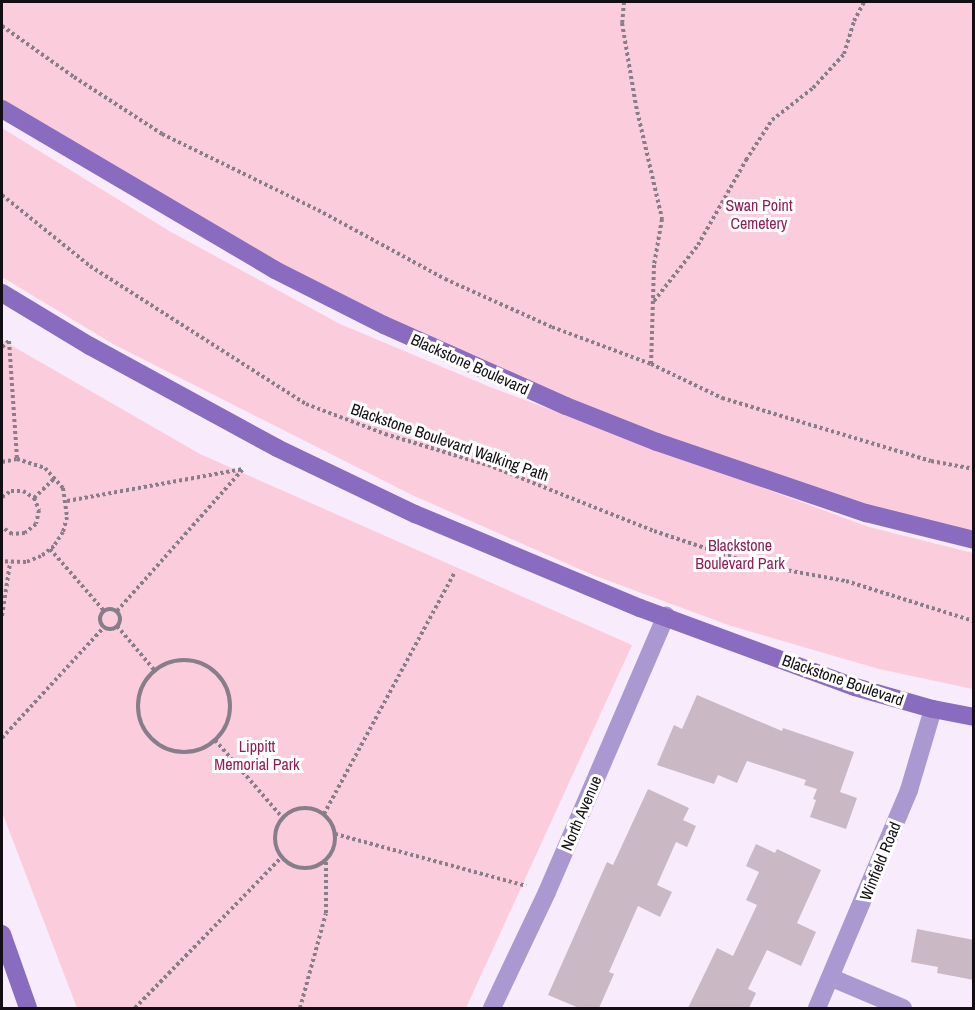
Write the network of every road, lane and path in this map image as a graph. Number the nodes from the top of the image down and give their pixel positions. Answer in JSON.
{"nodes":[{"id":1,"x":624,"y":2,"type":"edge"},
{"id":2,"x":864,"y":2,"type":"edge"},
{"id":3,"x":2,"y":26,"type":"edge"},
{"id":4,"x":2,"y":109,"type":"edge"},
{"id":5,"x":2,"y":195,"type":"edge"},
{"id":6,"x":2,"y":293,"type":"edge"},
{"id":7,"x":653,"y":302,"type":"junction"},
{"id":8,"x":2,"y":347,"type":"edge"},
{"id":9,"x":651,"y":364,"type":"junction"},
{"id":10,"x":17,"y":459,"type":"junction"},
{"id":11,"x":2,"y":462,"type":"edge"},
{"id":12,"x":974,"y":469,"type":"edge"},
{"id":13,"x":56,"y":478,"type":"junction"},
{"id":14,"x":2,"y":498,"type":"edge"},
{"id":15,"x":34,"y":498,"type":"junction"},
{"id":16,"x":67,"y":501,"type":"junction"},
{"id":17,"x":2,"y":528,"type":"edge"},
{"id":18,"x":974,"y":540,"type":"edge"},
{"id":19,"x":50,"y":549,"type":"junction"},
{"id":20,"x":2,"y":561,"type":"edge"},
{"id":21,"x":10,"y":563,"type":"junction"},
{"id":22,"x":455,"y":572,"type":"dead end"},
{"id":23,"x":104,"y":611,"type":"junction"},
{"id":24,"x":117,"y":611,"type":"junction"},
{"id":25,"x":2,"y":616,"type":"edge"},
{"id":26,"x":666,"y":616,"type":"junction"},
{"id":27,"x":974,"y":621,"type":"edge"},
{"id":28,"x":117,"y":626,"type":"junction"},
{"id":29,"x":104,"y":627,"type":"junction"},
{"id":30,"x":155,"y":670,"type":"junction"},
{"id":31,"x":933,"y":709,"type":"junction"},
{"id":32,"x":974,"y":717,"type":"edge"},
{"id":33,"x":2,"y":738,"type":"edge"},
{"id":34,"x":214,"y":740,"type":"junction"},
{"id":35,"x":324,"y":814,"type":"junction"},
{"id":36,"x":282,"y":817,"type":"junction"},
{"id":37,"x":335,"y":834,"type":"junction"},
{"id":38,"x":281,"y":858,"type":"junction"},
{"id":39,"x":326,"y":860,"type":"junction"},
{"id":40,"x":547,"y":892,"type":"junction"},
{"id":41,"x":2,"y":934,"type":"edge"},
{"id":42,"x":832,"y":978,"type":"junction"},
{"id":43,"x":28,"y":1008,"type":"edge"},
{"id":44,"x":135,"y":1008,"type":"edge"},
{"id":45,"x":300,"y":1008,"type":"edge"},
{"id":46,"x":492,"y":1008,"type":"edge"},
{"id":47,"x":818,"y":1008,"type":"edge"},
{"id":48,"x":903,"y":1008,"type":"edge"}],
"edges":[{"from":1,"to":7,"type":"path"},
{"from":2,"to":7,"type":"path"},
{"from":3,"to":9,"type":"path"},
{"from":4,"to":18,"type":"main road","name":"Blackstone Boulevard"},
{"from":5,"to":27,"type":"path","name":"Blackstone Boulevard Walking Path"},
{"from":6,"to":26,"type":"main road","name":"Blackstone Boulevard"},
{"from":7,"to":9,"type":"path"},
{"from":8,"to":10,"type":"path"},
{"from":9,"to":12,"type":"path"},
{"from":10,"to":11,"type":"path"},
{"from":10,"to":13,"type":"path"},
{"from":13,"to":15,"type":"path"},
{"from":13,"to":16,"type":"path"},
{"from":14,"to":15,"type":"path"},
{"from":15,"to":17,"type":"path"},
{"from":16,"to":19,"type":"path"},
{"from":16,"to":24,"type":"path"},
{"from":19,"to":21,"type":"path"},
{"from":19,"to":23,"type":"path"},
{"from":20,"to":21,"type":"path"},
{"from":21,"to":25,"type":"path"},
{"from":22,"to":35,"type":"path"},
{"from":23,"to":24,"type":"path"},
{"from":23,"to":29,"type":"path"},
{"from":24,"to":28,"type":"path"},
{"from":26,"to":31,"type":"main road","name":"Blackstone Boulevard"},
{"from":26,"to":40,"type":"street","name":"North Avenue"},
{"from":28,"to":29,"type":"path"},
{"from":28,"to":30,"type":"path"},
{"from":29,"to":33,"type":"path"},
{"from":30,"to":34,"type":"path"},
{"from":30,"to":34,"type":"path"},
{"from":31,"to":32,"type":"main road","name":"Blackstone Boulevard"},
{"from":31,"to":42,"type":"street","name":"Winfield Road"},
{"from":34,"to":36,"type":"path"},
{"from":35,"to":36,"type":"path"},
{"from":35,"to":37,"type":"path"},
{"from":36,"to":38,"type":"path"},
{"from":37,"to":39,"type":"path"},
{"from":37,"to":40,"type":"path"},
{"from":38,"to":39,"type":"path"},
{"from":38,"to":44,"type":"path"},
{"from":39,"to":45,"type":"path"},
{"from":40,"to":46,"type":"street","name":"North Avenue"},
{"from":41,"to":43,"type":"main road"},
{"from":42,"to":47,"type":"street","name":"Winfield Road"},
{"from":42,"to":48,"type":"street"}]}
